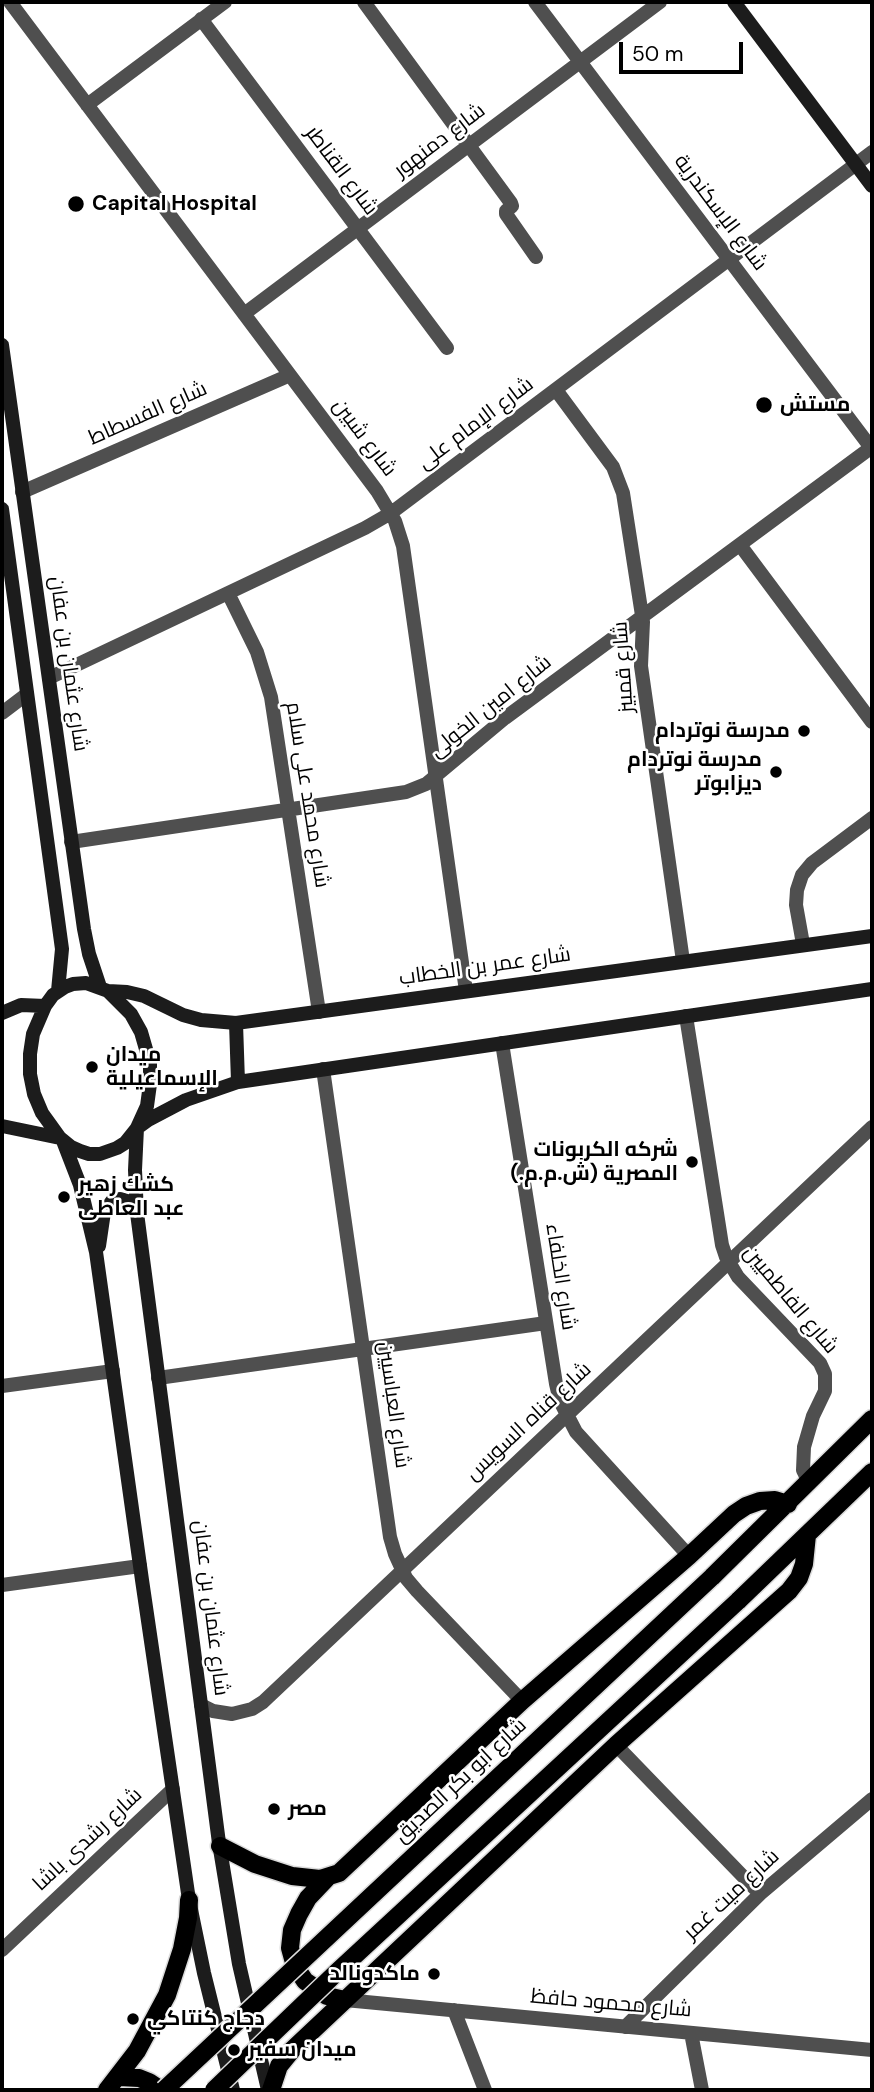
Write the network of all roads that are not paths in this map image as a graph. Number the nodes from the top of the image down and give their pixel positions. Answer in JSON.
{"nodes":[{"id":1,"x":10,"y":2,"type":"edge"},
{"id":2,"x":225,"y":2,"type":"edge"},
{"id":3,"x":364,"y":2,"type":"edge"},
{"id":4,"x":535,"y":2,"type":"edge"},
{"id":5,"x":660,"y":2,"type":"edge"},
{"id":6,"x":734,"y":2,"type":"edge"},
{"id":7,"x":201,"y":19,"type":"junction"},
{"id":8,"x":580,"y":62,"type":"junction"},
{"id":9,"x":87,"y":105,"type":"junction"},
{"id":10,"x":469,"y":145,"type":"junction"},
{"id":11,"x":872,"y":152,"type":"edge"},
{"id":12,"x":856,"y":164,"type":"junction"},
{"id":13,"x":872,"y":186,"type":"edge"},
{"id":14,"x":358,"y":229,"type":"junction"},
{"id":15,"x":536,"y":257,"type":"dead end"},
{"id":16,"x":730,"y":260,"type":"junction"},
{"id":17,"x":244,"y":314,"type":"junction"},
{"id":18,"x":2,"y":345,"type":"edge"},
{"id":19,"x":447,"y":348,"type":"dead end"},
{"id":20,"x":290,"y":375,"type":"junction"},
{"id":21,"x":556,"y":390,"type":"junction"},
{"id":22,"x":872,"y":448,"type":"edge"},
{"id":23,"x":22,"y":492,"type":"junction"},
{"id":24,"x":2,"y":509,"type":"edge"},
{"id":25,"x":391,"y":513,"type":"junction"},
{"id":26,"x":740,"y":545,"type":"junction"},
{"id":27,"x":228,"y":593,"type":"junction"},
{"id":28,"x":642,"y":617,"type":"junction"},
{"id":29,"x":49,"y":678,"type":"junction"},
{"id":30,"x":27,"y":694,"type":"junction"},
{"id":31,"x":2,"y":713,"type":"edge"},
{"id":32,"x":872,"y":722,"type":"edge"},
{"id":33,"x":436,"y":778,"type":"junction"},
{"id":34,"x":288,"y":810,"type":"junction"},
{"id":35,"x":872,"y":818,"type":"edge"},
{"id":36,"x":71,"y":842,"type":"junction"},
{"id":37,"x":872,"y":936,"type":"edge"},
{"id":38,"x":803,"y":944,"type":"junction"},
{"id":39,"x":683,"y":961,"type":"junction"},
{"id":40,"x":104,"y":989,"type":"junction"},
{"id":41,"x":872,"y":989,"type":"edge"},
{"id":42,"x":58,"y":991,"type":"junction"},
{"id":43,"x":466,"y":991,"type":"junction"},
{"id":44,"x":45,"y":1006,"type":"junction"},
{"id":45,"x":319,"y":1012,"type":"junction"},
{"id":46,"x":2,"y":1013,"type":"edge"},
{"id":47,"x":686,"y":1016,"type":"junction"},
{"id":48,"x":236,"y":1023,"type":"junction"},
{"id":49,"x":502,"y":1043,"type":"junction"},
{"id":50,"x":323,"y":1069,"type":"junction"},
{"id":51,"x":238,"y":1082,"type":"junction"},
{"id":52,"x":2,"y":1126,"type":"edge"},
{"id":53,"x":872,"y":1127,"type":"edge"},
{"id":54,"x":137,"y":1128,"type":"junction"},
{"id":55,"x":61,"y":1140,"type":"junction"},
{"id":56,"x":137,"y":1213,"type":"junction"},
{"id":57,"x":729,"y":1263,"type":"junction"},
{"id":58,"x":98,"y":1264,"type":"junction"},
{"id":59,"x":546,"y":1323,"type":"junction"},
{"id":60,"x":363,"y":1349,"type":"junction"},
{"id":61,"x":113,"y":1371,"type":"junction"},
{"id":62,"x":158,"y":1378,"type":"junction"},
{"id":63,"x":2,"y":1386,"type":"edge"},
{"id":64,"x":566,"y":1416,"type":"junction"},
{"id":65,"x":872,"y":1419,"type":"edge"},
{"id":66,"x":872,"y":1472,"type":"edge"},
{"id":67,"x":809,"y":1482,"type":"junction"},
{"id":68,"x":788,"y":1504,"type":"junction"},
{"id":69,"x":807,"y":1535,"type":"junction"},
{"id":70,"x":689,"y":1556,"type":"junction"},
{"id":71,"x":140,"y":1566,"type":"junction"},
{"id":72,"x":402,"y":1571,"type":"junction"},
{"id":73,"x":2,"y":1585,"type":"edge"},
{"id":74,"x":522,"y":1701,"type":"junction"},
{"id":75,"x":201,"y":1705,"type":"junction"},
{"id":76,"x":616,"y":1745,"type":"junction"},
{"id":77,"x":173,"y":1788,"type":"junction"},
{"id":78,"x":872,"y":1799,"type":"edge"},
{"id":79,"x":220,"y":1846,"type":"junction"},
{"id":80,"x":327,"y":1878,"type":"junction"},
{"id":81,"x":760,"y":1894,"type":"junction"},
{"id":82,"x":189,"y":1900,"type":"junction"},
{"id":83,"x":2,"y":1950,"type":"edge"},
{"id":84,"x":345,"y":2000,"type":"junction"},
{"id":85,"x":454,"y":2010,"type":"junction"},
{"id":86,"x":625,"y":2027,"type":"junction"},
{"id":87,"x":691,"y":2033,"type":"junction"},
{"id":88,"x":872,"y":2050,"type":"edge"},
{"id":89,"x":113,"y":2084,"type":"edge"},
{"id":90,"x":163,"y":2090,"type":"edge"},
{"id":91,"x":214,"y":2090,"type":"edge"},
{"id":92,"x":233,"y":2090,"type":"edge"},
{"id":93,"x":270,"y":2090,"type":"edge"},
{"id":94,"x":485,"y":2090,"type":"edge"},
{"id":95,"x":702,"y":2090,"type":"edge"}],
"edges":[{"from":1,"to":9,"type":"street","name":"شارع شبين"},
{"from":2,"to":7,"type":"street"},
{"from":3,"to":10,"type":"street"},
{"from":4,"to":8,"type":"street","name":"شارع الإسكندرية"},
{"from":5,"to":8,"type":"street","name":"شارع دمنهور"},
{"from":6,"to":12,"type":"main road"},
{"from":7,"to":9,"type":"street"},
{"from":7,"to":14,"type":"street","name":"شارع القناطر"},
{"from":8,"to":10,"type":"street","name":"شارع دمنهور"},
{"from":8,"to":16,"type":"street","name":"شارع الإسكندرية"},
{"from":9,"to":17,"type":"street","name":"شارع شبين"},
{"from":10,"to":14,"type":"street","name":"شارع دمنهور"},
{"from":10,"to":15,"type":"street"},
{"from":11,"to":12,"type":"street","name":"شارع الإمام على"},
{"from":12,"to":13,"type":"main road"},
{"from":12,"to":16,"type":"street","name":"شارع الإمام على"},
{"from":14,"to":17,"type":"street","name":"شارع دمنهور"},
{"from":14,"to":19,"type":"street","name":"شارع القناطر"},
{"from":16,"to":21,"type":"street","name":"شارع الإمام على"},
{"from":16,"to":22,"type":"street","name":"شارع الإسكندرية"},
{"from":17,"to":20,"type":"street","name":"شارع شبين"},
{"from":18,"to":23,"type":"main road","name":"شارع عثمان بن عفان"},
{"from":20,"to":23,"type":"street","name":"شارع الفسطاط"},
{"from":20,"to":25,"type":"street","name":"شارع شبين"},
{"from":21,"to":25,"type":"street","name":"شارع الإمام على"},
{"from":21,"to":28,"type":"street","name":"شارع قمبيز"},
{"from":22,"to":26,"type":"street","name":"شارع امين الخولى"},
{"from":23,"to":29,"type":"main road","name":"شارع عثمان بن عفان"},
{"from":24,"to":30,"type":"main road"},
{"from":25,"to":27,"type":"street","name":"شارع الإمام على"},
{"from":25,"to":33,"type":"street","name":"شارع شبين"},
{"from":26,"to":28,"type":"street","name":"شارع امين الخولى"},
{"from":26,"to":32,"type":"street"},
{"from":27,"to":29,"type":"street","name":"شارع الإمام على"},
{"from":27,"to":34,"type":"street","name":"شارع محمد على سلام"},
{"from":28,"to":33,"type":"street","name":"شارع امين الخولى"},
{"from":28,"to":39,"type":"street","name":"شارع قمبيز"},
{"from":29,"to":36,"type":"main road","name":"شارع عثمان بن عفان"},
{"from":30,"to":31,"type":"street"},
{"from":30,"to":42,"type":"main road"},
{"from":33,"to":34,"type":"street","name":"شارع امين الخولى"},
{"from":33,"to":43,"type":"street","name":"شارع شبين"},
{"from":34,"to":36,"type":"street","name":"شارع امين الخولى"},
{"from":34,"to":45,"type":"street","name":"شارع محمد على سلام"},
{"from":35,"to":38,"type":"street"},
{"from":36,"to":40,"type":"main road","name":"شارع عثمان بن عفان"},
{"from":37,"to":38,"type":"main road","name":"شارع عمر بن الخطاب"},
{"from":38,"to":39,"type":"main road","name":"شارع عمر بن الخطاب"},
{"from":39,"to":43,"type":"main road","name":"شارع عمر بن الخطاب"},
{"from":40,"to":42,"type":"main road"},
{"from":40,"to":48,"type":"main road","name":"شارع عمر بن الخطاب"},
{"from":40,"to":54,"type":"main road"},
{"from":41,"to":47,"type":"main road"},
{"from":42,"to":44,"type":"main road"},
{"from":43,"to":45,"type":"main road","name":"شارع عمر بن الخطاب"},
{"from":44,"to":46,"type":"main road"},
{"from":44,"to":55,"type":"main road"},
{"from":45,"to":48,"type":"main road","name":"شارع عمر بن الخطاب"},
{"from":47,"to":49,"type":"main road"},
{"from":47,"to":57,"type":"street","name":"شارع الفاطميين"},
{"from":48,"to":51,"type":"main road"},
{"from":49,"to":50,"type":"main road"},
{"from":49,"to":59,"type":"street","name":"شارع الخلفاء"},
{"from":50,"to":51,"type":"main road"},
{"from":50,"to":60,"type":"street","name":"شارع العباسيين"},
{"from":51,"to":54,"type":"main road"},
{"from":52,"to":55,"type":"main road"},
{"from":53,"to":57,"type":"street","name":"شارع قناه السويس"},
{"from":54,"to":55,"type":"main road"},
{"from":54,"to":56,"type":"main road","name":"شارع عثمان بن عفان"},
{"from":55,"to":58,"type":"main road"},
{"from":56,"to":58,"type":"main road"},
{"from":56,"to":62,"type":"main road","name":"شارع عثمان بن عفان"},
{"from":57,"to":64,"type":"street","name":"شارع قناه السويس"},
{"from":57,"to":67,"type":"street","name":"شارع الفاطميين"},
{"from":58,"to":61,"type":"main road"},
{"from":59,"to":60,"type":"street"},
{"from":59,"to":64,"type":"street","name":"شارع الخلفاء"},
{"from":60,"to":62,"type":"street"},
{"from":60,"to":72,"type":"street","name":"شارع العباسيين"},
{"from":61,"to":63,"type":"street"},
{"from":61,"to":71,"type":"main road"},
{"from":62,"to":75,"type":"main road","name":"شارع عثمان بن عفان"},
{"from":64,"to":70,"type":"street","name":"شارع الخلفاء"},
{"from":64,"to":72,"type":"street","name":"شارع قناه السويس"},
{"from":65,"to":67,"type":"main road","name":"شارع ابو بكر الصديق"},
{"from":66,"to":69,"type":"main road"},
{"from":67,"to":68,"type":"main road","name":"شارع ابو بكر الصديق"},
{"from":68,"to":70,"type":"main road","name":"شارع ابو بكر الصديق"},
{"from":68,"to":90,"type":"main road","name":"شارع ابو بكر الصديق","bridge":true},
{"from":69,"to":76,"type":"main road"},
{"from":69,"to":91,"type":"main road","bridge":true},
{"from":70,"to":74,"type":"main road","name":"شارع ابو بكر الصديق"},
{"from":71,"to":73,"type":"street"},
{"from":71,"to":77,"type":"main road"},
{"from":72,"to":74,"type":"street","name":"شارع العباسيين"},
{"from":72,"to":75,"type":"street","name":"شارع قناه السويس"},
{"from":74,"to":80,"type":"main road","name":"شارع ابو بكر الصديق"},
{"from":75,"to":79,"type":"main road","name":"شارع عثمان بن عفان"},
{"from":76,"to":81,"type":"street"},
{"from":76,"to":84,"type":"main road"},
{"from":77,"to":82,"type":"main road"},
{"from":77,"to":83,"type":"street","name":"شارع رشدى باشا"},
{"from":78,"to":81,"type":"street","name":"شارع ميت غمر"},
{"from":79,"to":80,"type":"main road"},
{"from":79,"to":93,"type":"main road","name":"شارع عثمان بن عفان"},
{"from":80,"to":84,"type":"main road","name":"شارع ابو بكر الصديق"},
{"from":81,"to":86,"type":"street","name":"شارع ميت غمر"},
{"from":82,"to":89,"type":"main road"},
{"from":82,"to":92,"type":"main road"},
{"from":84,"to":85,"type":"street","name":"شارع محمود حافظ"},
{"from":84,"to":93,"type":"main road"},
{"from":85,"to":86,"type":"street","name":"شارع محمود حافظ"},
{"from":85,"to":94,"type":"street"},
{"from":86,"to":87,"type":"street","name":"شارع محمود حافظ"},
{"from":87,"to":88,"type":"street","name":"شارع محمود حافظ"},
{"from":87,"to":95,"type":"street"},
{"from":89,"to":90,"type":"main road"}]}
